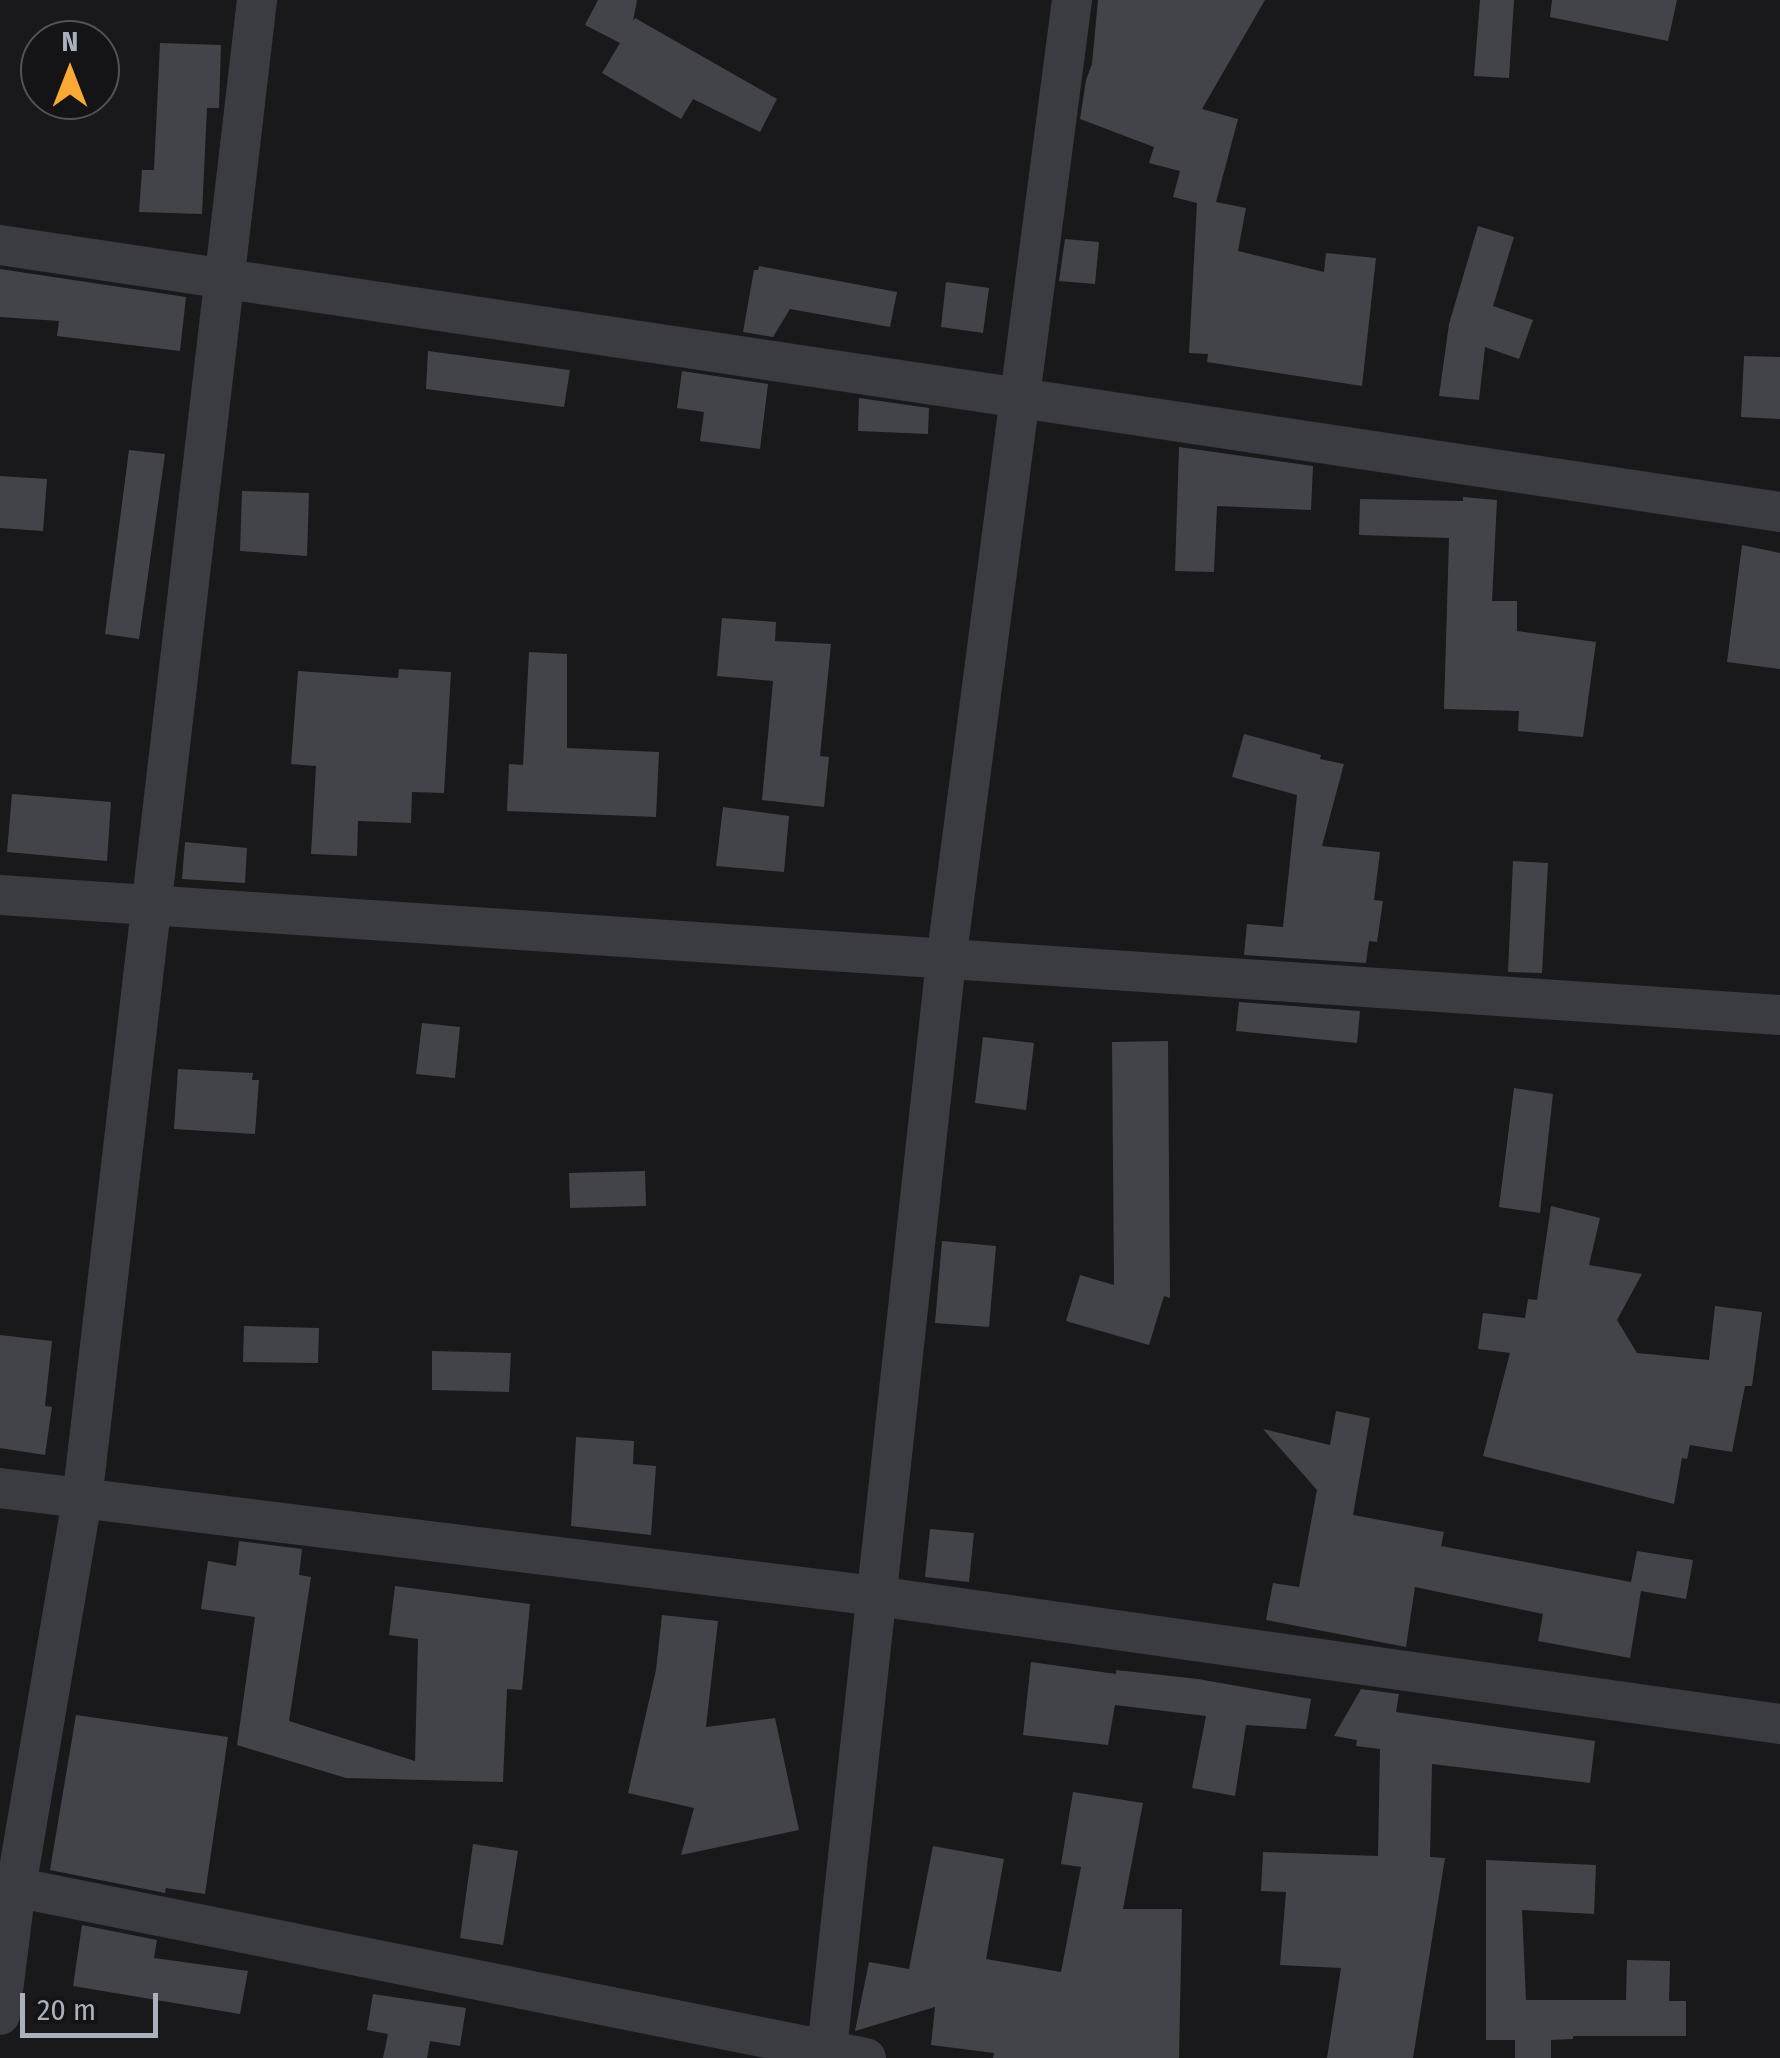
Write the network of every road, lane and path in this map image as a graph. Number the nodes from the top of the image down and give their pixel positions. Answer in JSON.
{"nodes":[{"id":1,"x":257,"y":0,"type":"edge"},
{"id":2,"x":1072,"y":0,"type":"edge"},
{"id":3,"x":0,"y":245,"type":"edge"},
{"id":4,"x":227,"y":280,"type":"junction"},
{"id":5,"x":1019,"y":396,"type":"junction"},
{"id":6,"x":1780,"y":512,"type":"edge"},
{"id":7,"x":0,"y":895,"type":"edge"},
{"id":8,"x":154,"y":907,"type":"junction"},
{"id":9,"x":946,"y":961,"type":"junction"},
{"id":10,"x":1780,"y":1016,"type":"edge"},
{"id":11,"x":0,"y":1488,"type":"edge"},
{"id":12,"x":82,"y":1500,"type":"junction"},
{"id":13,"x":876,"y":1596,"type":"junction"},
{"id":14,"x":1780,"y":1724,"type":"edge"},
{"id":15,"x":8,"y":1885,"type":"edge"},
{"id":16,"x":0,"y":2015,"type":"edge"},
{"id":17,"x":826,"y":2054,"type":"edge"},
{"id":18,"x":866,"y":2058,"type":"edge"}],
"edges":[{"from":1,"to":4,"type":"street"},
{"from":2,"to":5,"type":"street"},
{"from":3,"to":4,"type":"street"},
{"from":4,"to":5,"type":"street"},
{"from":4,"to":8,"type":"street"},
{"from":5,"to":6,"type":"street"},
{"from":5,"to":9,"type":"street"},
{"from":7,"to":8,"type":"street"},
{"from":8,"to":9,"type":"street"},
{"from":8,"to":12,"type":"street"},
{"from":9,"to":10,"type":"street"},
{"from":9,"to":13,"type":"street"},
{"from":11,"to":12,"type":"street"},
{"from":12,"to":13,"type":"street"},
{"from":12,"to":15,"type":"street"},
{"from":13,"to":14,"type":"street"},
{"from":13,"to":17,"type":"street"},
{"from":15,"to":16,"type":"street"},
{"from":15,"to":17,"type":"street"},
{"from":17,"to":18,"type":"street"}]}
